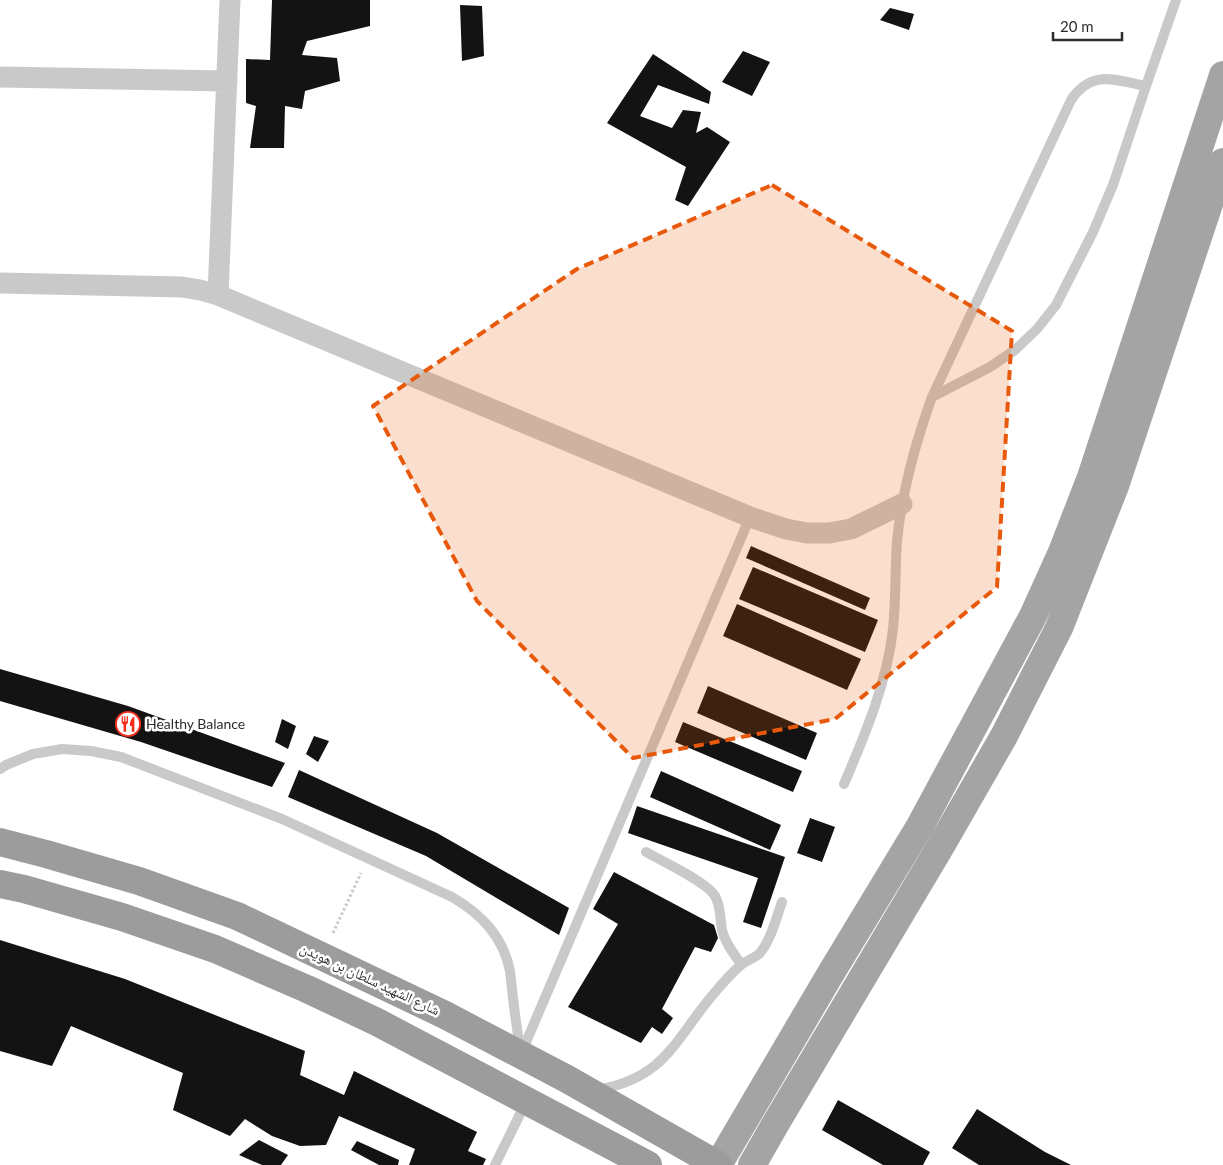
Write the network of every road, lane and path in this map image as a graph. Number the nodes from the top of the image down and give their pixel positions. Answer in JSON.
{"nodes":[{"id":1,"x":230,"y":0,"type":"edge"},
{"id":2,"x":1176,"y":0,"type":"edge"},
{"id":3,"x":1223,"y":75,"type":"edge"},
{"id":4,"x":0,"y":77,"type":"edge"},
{"id":5,"x":227,"y":81,"type":"junction"},
{"id":6,"x":1146,"y":86,"type":"junction"},
{"id":7,"x":1223,"y":162,"type":"edge"},
{"id":8,"x":0,"y":283,"type":"edge"},
{"id":9,"x":218,"y":294,"type":"junction"},
{"id":10,"x":932,"y":397,"type":"junction"},
{"id":11,"x":902,"y":504,"type":"junction"},
{"id":12,"x":750,"y":516,"type":"junction"},
{"id":13,"x":0,"y":769,"type":"edge"},
{"id":14,"x":844,"y":784,"type":"dead end"},
{"id":15,"x":0,"y":842,"type":"edge"},
{"id":16,"x":646,"y":852,"type":"dead end"},
{"id":17,"x":368,"y":859,"type":"junction"},
{"id":18,"x":0,"y":884,"type":"edge"},
{"id":19,"x":782,"y":902,"type":"dead end"},
{"id":20,"x":322,"y":956,"type":"junction"},
{"id":21,"x":742,"y":964,"type":"junction"},
{"id":22,"x":521,"y":1055,"type":"junction"},
{"id":23,"x":588,"y":1091,"type":"junction"},
{"id":24,"x":526,"y":1101,"type":"junction"},
{"id":25,"x":495,"y":1165,"type":"edge"},
{"id":26,"x":648,"y":1165,"type":"edge"},
{"id":27,"x":718,"y":1165,"type":"edge"},
{"id":28,"x":752,"y":1165,"type":"edge"}],
"edges":[{"from":1,"to":5,"type":"street"},
{"from":2,"to":6,"type":"lane"},
{"from":3,"to":27,"type":"main road"},
{"from":4,"to":5,"type":"street"},
{"from":5,"to":9,"type":"street"},
{"from":6,"to":10,"type":"lane"},
{"from":6,"to":10,"type":"lane"},
{"from":7,"to":28,"type":"main road"},
{"from":8,"to":9,"type":"street"},
{"from":9,"to":12,"type":"street"},
{"from":10,"to":11,"type":"lane"},
{"from":11,"to":12,"type":"street"},
{"from":11,"to":14,"type":"lane"},
{"from":12,"to":22,"type":"lane"},
{"from":13,"to":17,"type":"lane"},
{"from":15,"to":20,"type":"highway","name":"شارع الشهيد سلطان بن هويدن"},
{"from":16,"to":21,"type":"lane"},
{"from":17,"to":20,"type":"path"},
{"from":17,"to":22,"type":"lane"},
{"from":18,"to":24,"type":"highway"},
{"from":19,"to":21,"type":"lane"},
{"from":20,"to":22,"type":"highway","name":"شارع الشهيد سلطان بن هويدن"},
{"from":21,"to":23,"type":"lane"},
{"from":22,"to":23,"type":"highway","name":"شارع الشهيد سلطان بن هويدن"},
{"from":23,"to":27,"type":"highway","name":"شارع الشهيد سلطان بن هويدن"},
{"from":24,"to":25,"type":"lane"},
{"from":24,"to":26,"type":"highway"}]}
